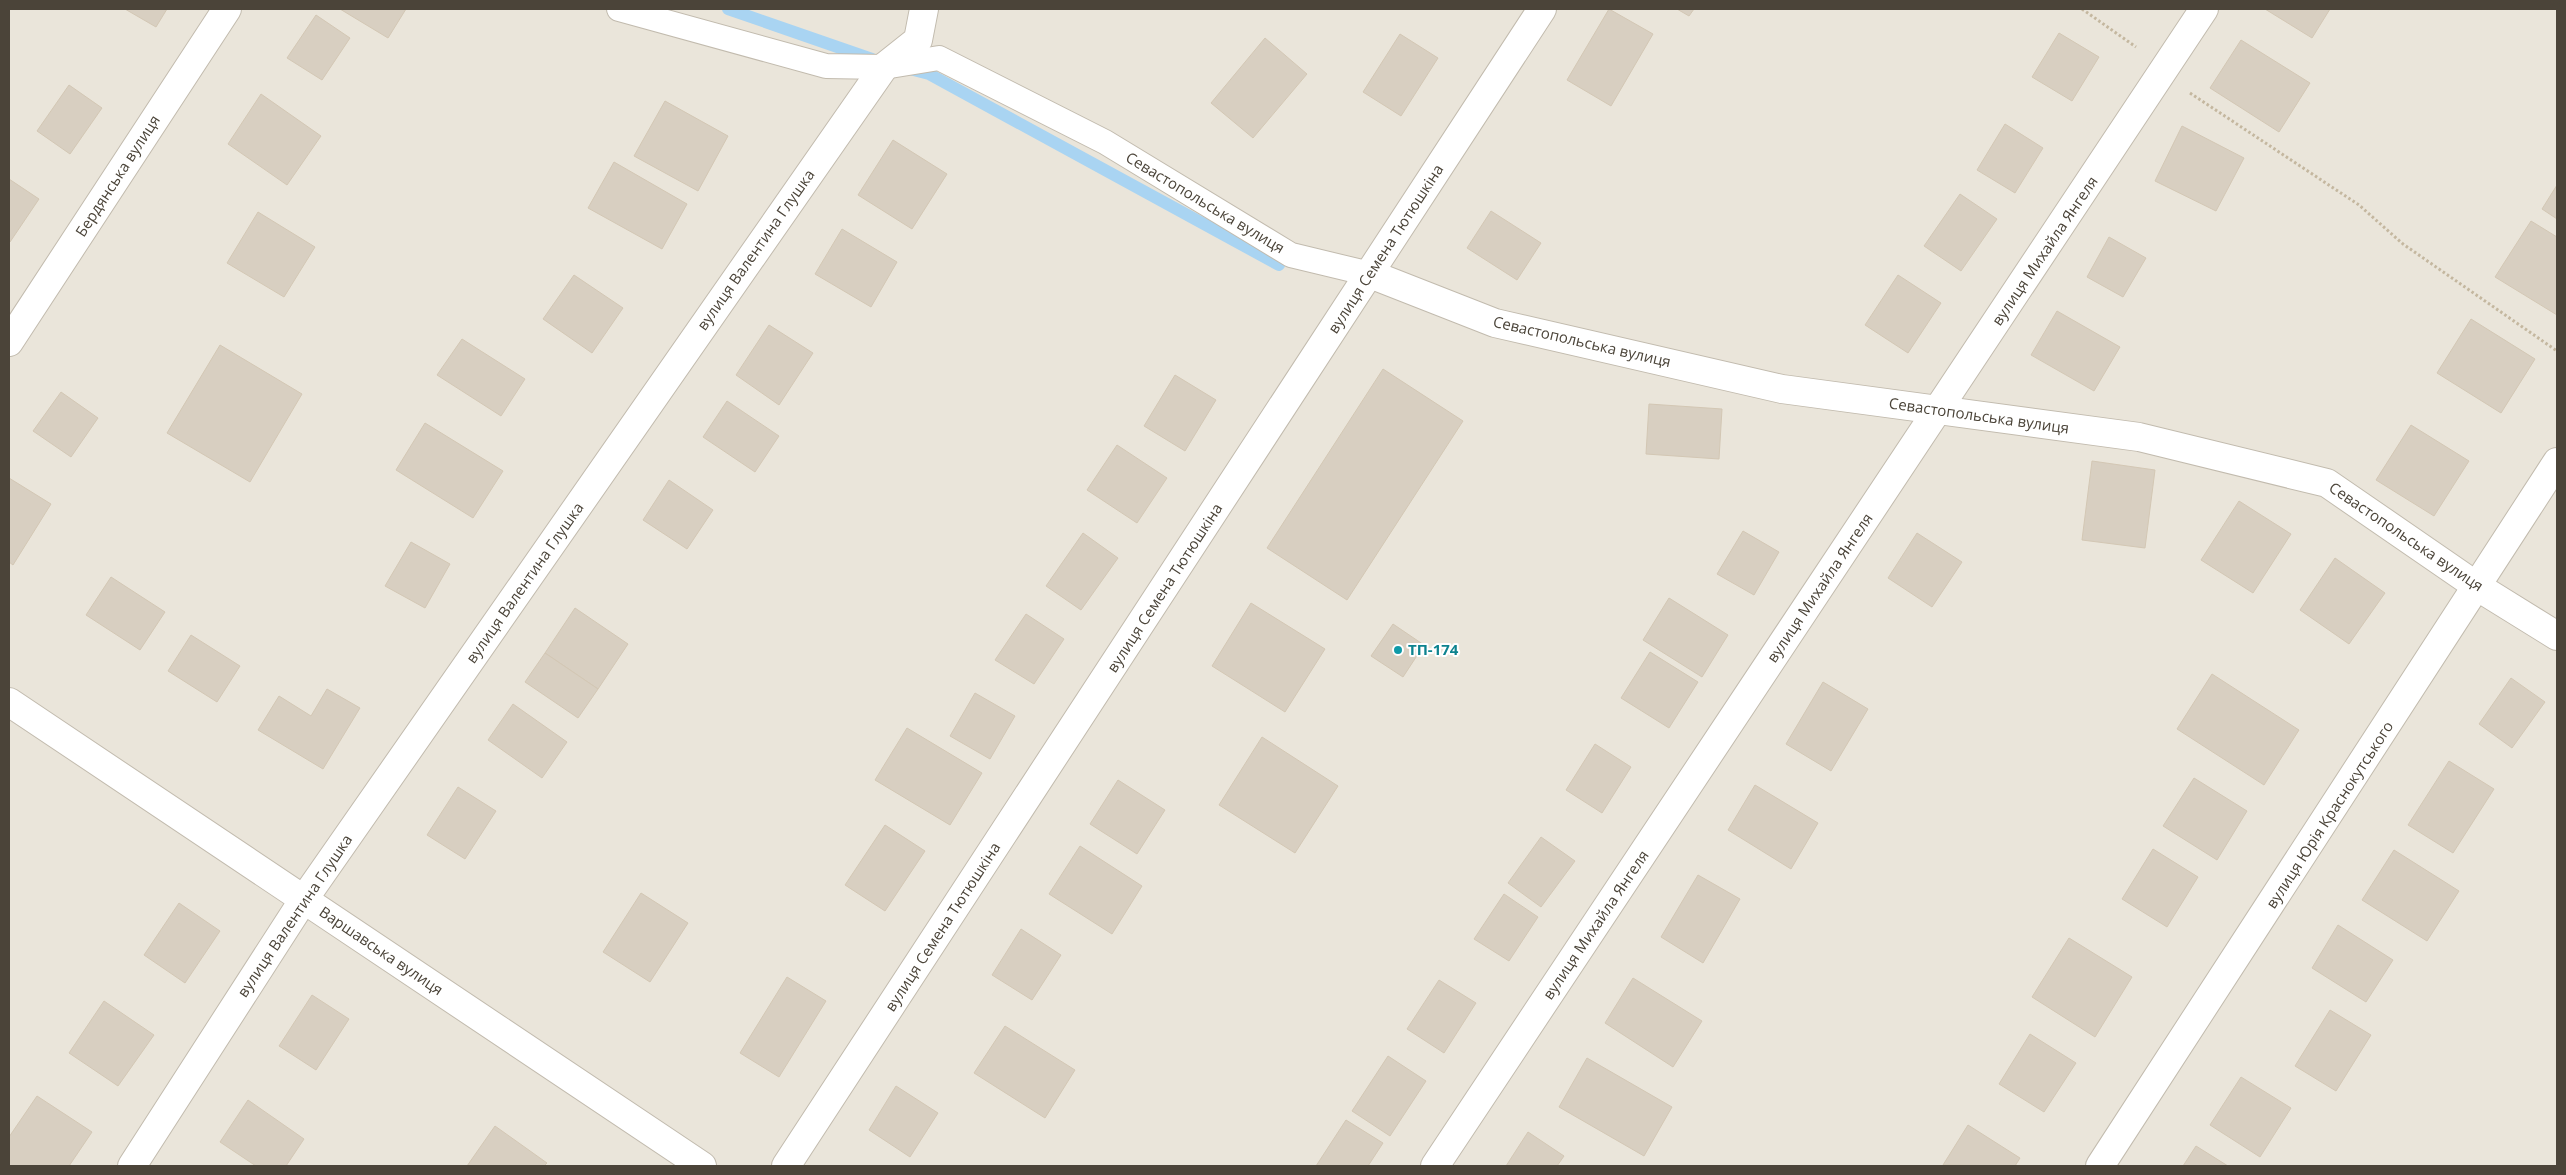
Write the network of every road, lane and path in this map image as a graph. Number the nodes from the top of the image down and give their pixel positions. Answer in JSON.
{"nodes":[{"id":1,"x":227,"y":9,"type":"edge"},
{"id":2,"x":619,"y":9,"type":"edge"},
{"id":3,"x":924,"y":9,"type":"edge"},
{"id":4,"x":1542,"y":9,"type":"edge"},
{"id":5,"x":2082,"y":9,"type":"edge"},
{"id":6,"x":2204,"y":9,"type":"edge"},
{"id":7,"x":884,"y":67,"type":"junction"},
{"id":8,"x":2162,"y":74,"type":"junction"},
{"id":9,"x":1370,"y":274,"type":"junction"},
{"id":10,"x":9,"y":342,"type":"edge"},
{"id":11,"x":2557,"y":351,"type":"edge"},
{"id":12,"x":1938,"y":410,"type":"junction"},
{"id":13,"x":2557,"y":462,"type":"edge"},
{"id":14,"x":2478,"y":587,"type":"junction"},
{"id":15,"x":2557,"y":636,"type":"edge"},
{"id":16,"x":9,"y":702,"type":"edge"},
{"id":17,"x":304,"y":899,"type":"junction"},
{"id":18,"x":132,"y":1166,"type":"edge"},
{"id":19,"x":702,"y":1166,"type":"edge"},
{"id":20,"x":786,"y":1166,"type":"edge"},
{"id":21,"x":1435,"y":1166,"type":"edge"},
{"id":22,"x":2100,"y":1166,"type":"edge"}],
"edges":[{"from":1,"to":10,"type":"street","name":"Бердянська вулиця"},
{"from":2,"to":7,"type":"lane","name":"Севастопольська вулиця"},
{"from":3,"to":7,"type":"street","name":"вулиця Валентина Глушка"},
{"from":4,"to":9,"type":"street","name":"вулиця Семена Тютюшкіна"},
{"from":5,"to":8,"type":"path"},
{"from":6,"to":8,"type":"street","name":"вулиця Михайла Янгеля"},
{"from":7,"to":9,"type":"lane","name":"Севастопольська вулиця"},
{"from":7,"to":17,"type":"street","name":"вулиця Валентина Глушка"},
{"from":8,"to":11,"type":"path"},
{"from":8,"to":12,"type":"street","name":"вулиця Михайла Янгеля"},
{"from":9,"to":12,"type":"street","name":"Севастопольська вулиця"},
{"from":9,"to":20,"type":"street","name":"вулиця Семена Тютюшкіна"},
{"from":12,"to":14,"type":"street","name":"Севастопольська вулиця"},
{"from":12,"to":21,"type":"street","name":"вулиця Михайла Янгеля"},
{"from":13,"to":14,"type":"street","name":"вулиця Юрія Краснокутського"},
{"from":14,"to":15,"type":"street","name":"Севастопольська вулиця"},
{"from":14,"to":22,"type":"street","name":"вулиця Юрія Краснокутського"},
{"from":16,"to":17,"type":"street","name":"Варшавська вулиця"},
{"from":17,"to":18,"type":"street","name":"вулиця Валентина Глушка"},
{"from":17,"to":19,"type":"street","name":"Варшавська вулиця"}]}
